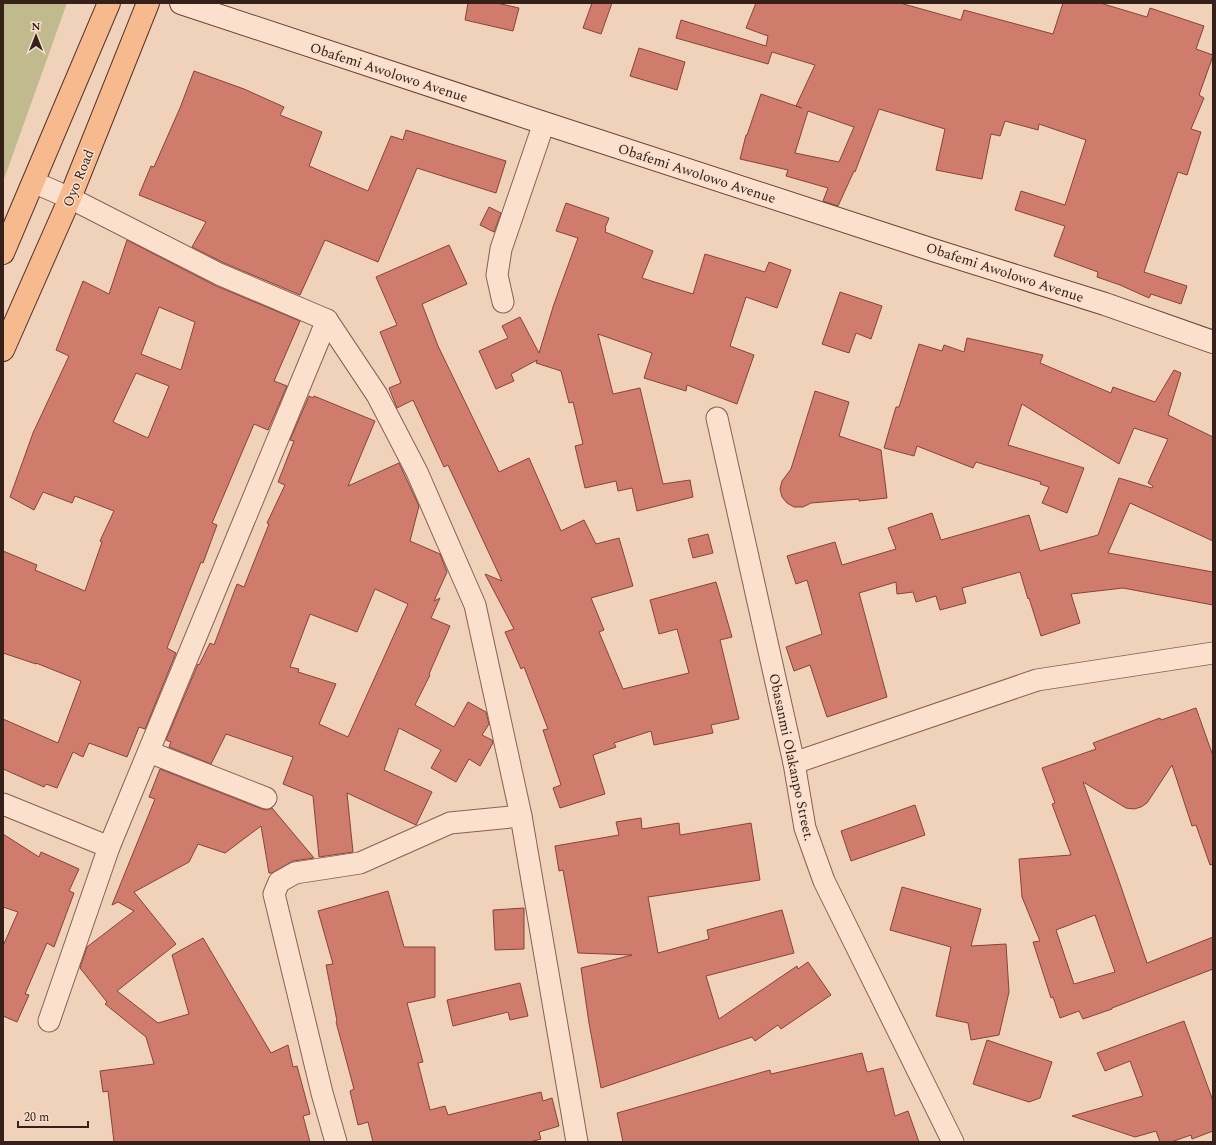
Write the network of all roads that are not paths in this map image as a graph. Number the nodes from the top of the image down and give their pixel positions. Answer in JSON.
{"nodes":[{"id":1,"x":110,"y":3,"type":"edge"},
{"id":2,"x":148,"y":3,"type":"edge"},
{"id":3,"x":181,"y":3,"type":"edge"},
{"id":4,"x":544,"y":123,"type":"junction"},
{"id":5,"x":33,"y":182,"type":"junction"},
{"id":6,"x":70,"y":198,"type":"junction"},
{"id":7,"x":3,"y":253,"type":"edge"},
{"id":8,"x":503,"y":302,"type":"dead end"},
{"id":9,"x":327,"y":320,"type":"junction"},
{"id":10,"x":1213,"y":342,"type":"edge"},
{"id":11,"x":3,"y":350,"type":"edge"},
{"id":12,"x":717,"y":418,"type":"dead end"},
{"id":13,"x":1213,"y":653,"type":"edge"},
{"id":14,"x":149,"y":752,"type":"junction"},
{"id":15,"x":794,"y":763,"type":"junction"},
{"id":16,"x":266,"y":798,"type":"dead end"},
{"id":17,"x":3,"y":804,"type":"edge"},
{"id":18,"x":521,"y":816,"type":"junction"},
{"id":19,"x":109,"y":847,"type":"junction"},
{"id":20,"x":50,"y":1021,"type":"dead end"},
{"id":21,"x":336,"y":1142,"type":"edge"},
{"id":22,"x":577,"y":1142,"type":"edge"},
{"id":23,"x":954,"y":1142,"type":"edge"}],
"edges":[{"from":1,"to":5,"type":"main road"},
{"from":2,"to":6,"type":"main road","name":"Oyo Road"},
{"from":3,"to":4,"type":"main road","name":"Obafemi Awolowo Avenue"},
{"from":4,"to":8,"type":"street"},
{"from":4,"to":10,"type":"main road","name":"Obafemi Awolowo Avenue"},
{"from":5,"to":6,"type":"street"},
{"from":5,"to":7,"type":"main road"},
{"from":6,"to":9,"type":"street"},
{"from":6,"to":11,"type":"main road","name":"Oyo Road"},
{"from":9,"to":14,"type":"street"},
{"from":9,"to":18,"type":"street"},
{"from":12,"to":15,"type":"street","name":"Obasanmi Olakanpo Street."},
{"from":13,"to":15,"type":"street"},
{"from":14,"to":16,"type":"street"},
{"from":14,"to":19,"type":"street"},
{"from":15,"to":23,"type":"street","name":"Obasanmi Olakanpo Street."},
{"from":17,"to":19,"type":"street"},
{"from":18,"to":21,"type":"street"},
{"from":18,"to":22,"type":"street"},
{"from":19,"to":20,"type":"street"}]}
